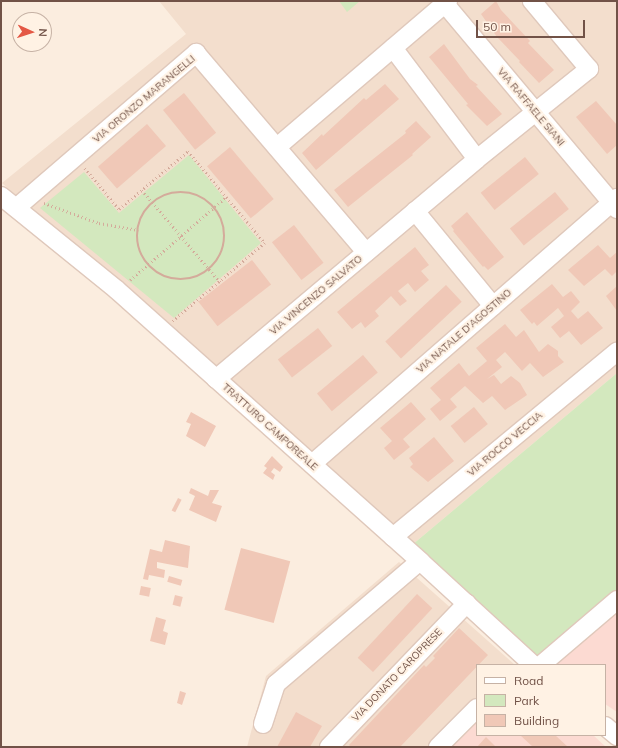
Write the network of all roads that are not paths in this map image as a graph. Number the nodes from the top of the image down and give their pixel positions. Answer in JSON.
{"nodes":[{"id":1,"x":532,"y":1,"type":"edge"},
{"id":2,"x":446,"y":3,"type":"edge"},
{"id":3,"x":393,"y":48,"type":"junction"},
{"id":4,"x":536,"y":113,"type":"junction"},
{"id":5,"x":277,"y":147,"type":"junction"},
{"id":6,"x":476,"y":159,"type":"junction"},
{"id":7,"x":1,"y":196,"type":"edge"},
{"id":8,"x":615,"y":203,"type":"edge"},
{"id":9,"x":16,"y":208,"type":"junction"},
{"id":10,"x":415,"y":210,"type":"junction"},
{"id":11,"x":366,"y":252,"type":"junction"},
{"id":12,"x":493,"y":306,"type":"junction"},
{"id":13,"x":617,"y":352,"type":"edge"},
{"id":14,"x":216,"y":378,"type":"junction"},
{"id":15,"x":312,"y":464,"type":"junction"},
{"id":16,"x":393,"y":537,"type":"junction"},
{"id":17,"x":420,"y":561,"type":"junction"},
{"id":18,"x":617,"y":600,"type":"edge"},
{"id":19,"x":467,"y":603,"type":"junction"},
{"id":20,"x":529,"y":663,"type":"edge"},
{"id":21,"x":476,"y":709,"type":"edge"},
{"id":22,"x":263,"y":724,"type":"dead end"},
{"id":23,"x":606,"y":727,"type":"edge"},
{"id":24,"x":617,"y":736,"type":"edge"},
{"id":25,"x":329,"y":747,"type":"edge"},
{"id":26,"x":438,"y":747,"type":"edge"}],
"edges":[{"from":1,"to":4,"type":"street","name":"VIA VINCENZO SALVATO"},
{"from":2,"to":3,"type":"street"},
{"from":2,"to":4,"type":"street","name":"VIA RAFFAELE SIANI"},
{"from":3,"to":5,"type":"street"},
{"from":3,"to":6,"type":"street"},
{"from":4,"to":6,"type":"street","name":"VIA VINCENZO SALVATO"},
{"from":4,"to":8,"type":"street","name":"VIA RAFFAELE SIANI"},
{"from":5,"to":9,"type":"street","name":"VIA ORONZO MARANGELLI"},
{"from":5,"to":11,"type":"street","name":"VIA ORONZO MARANGELLI"},
{"from":6,"to":10,"type":"street","name":"VIA VINCENZO SALVATO"},
{"from":7,"to":9,"type":"street","name":"TRATTURO CAMPOREALE"},
{"from":8,"to":12,"type":"street","name":"VIA NATALE D'AGOSTINO"},
{"from":9,"to":14,"type":"street","name":"TRATTURO CAMPOREALE"},
{"from":10,"to":11,"type":"street","name":"VIA VINCENZO SALVATO"},
{"from":10,"to":12,"type":"street"},
{"from":11,"to":14,"type":"street","name":"VIA VINCENZO SALVATO"},
{"from":12,"to":15,"type":"street","name":"VIA NATALE D'AGOSTINO"},
{"from":13,"to":16,"type":"street","name":"VIA ROCCO VECCIA"},
{"from":14,"to":15,"type":"street","name":"TRATTURO CAMPOREALE"},
{"from":15,"to":16,"type":"street","name":"TRATTURO CAMPOREALE"},
{"from":16,"to":17,"type":"street","name":"TRATTURO CAMPOREALE"},
{"from":17,"to":19,"type":"street","name":"TRATTURO CAMPOREALE"},
{"from":17,"to":22,"type":"street"},
{"from":18,"to":20,"type":"street"},
{"from":19,"to":20,"type":"street","name":"TRATTURO CAMPOREALE"},
{"from":19,"to":25,"type":"street","name":"VIA DONATO CAROPRESE"},
{"from":21,"to":26,"type":"street"},
{"from":23,"to":24,"type":"street"}]}
